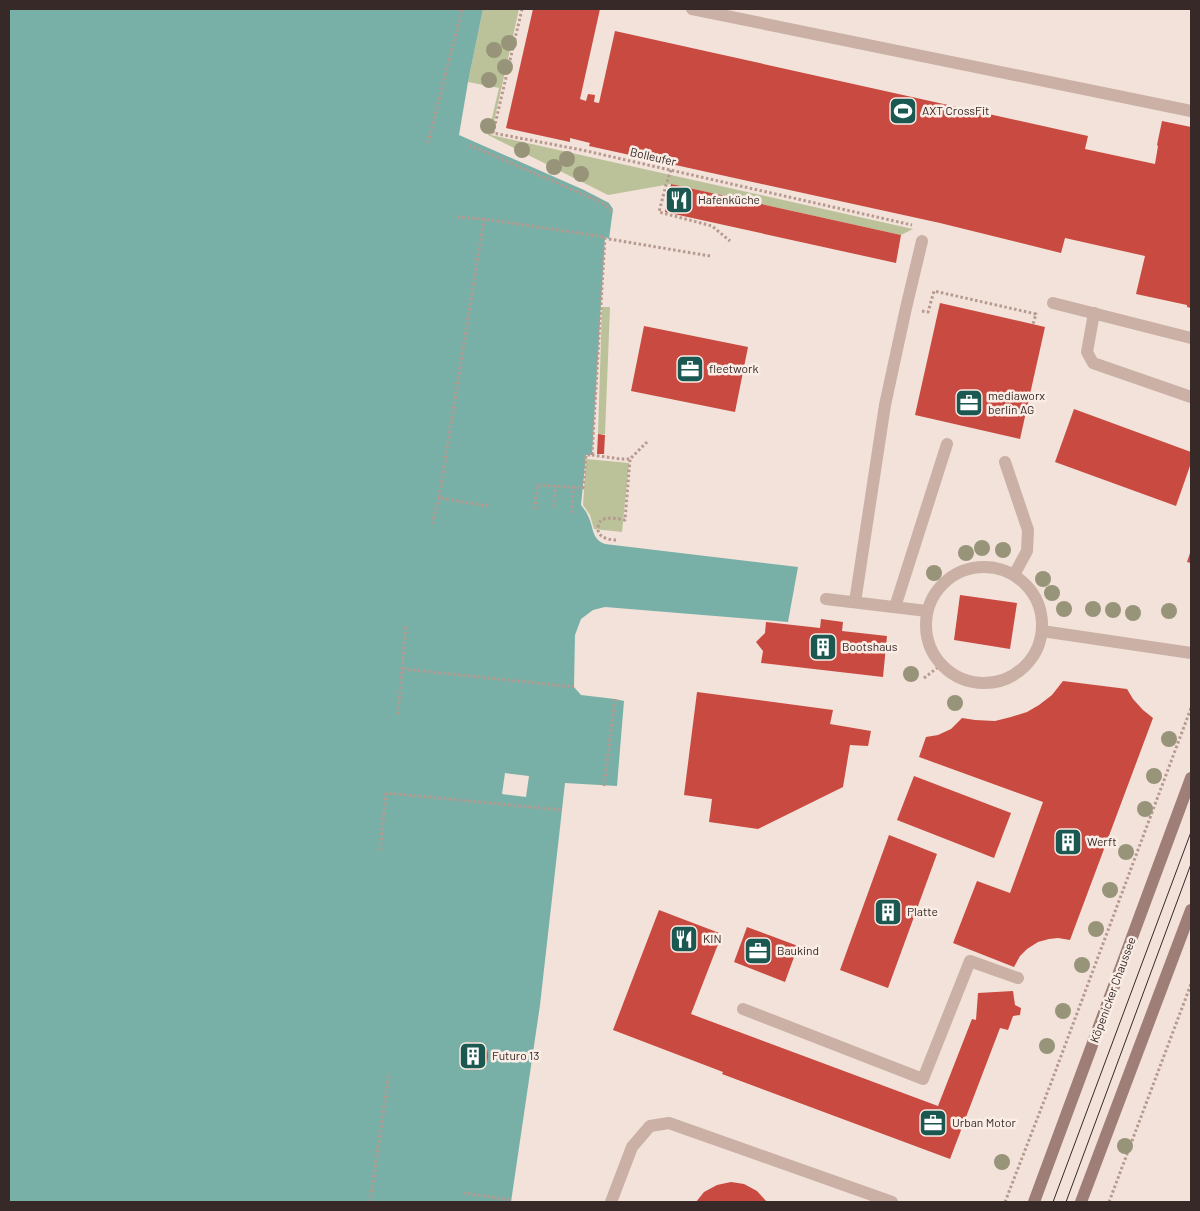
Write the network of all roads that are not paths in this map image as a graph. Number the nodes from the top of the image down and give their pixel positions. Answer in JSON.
{"nodes":[{"id":1,"x":692,"y":9,"type":"edge"},
{"id":2,"x":1191,"y":111,"type":"edge"},
{"id":3,"x":922,"y":241,"type":"road end"},
{"id":4,"x":1053,"y":303,"type":"dead end"},
{"id":5,"x":1094,"y":313,"type":"junction"},
{"id":6,"x":1191,"y":338,"type":"edge"},
{"id":7,"x":1191,"y":397,"type":"edge"},
{"id":8,"x":947,"y":444,"type":"dead end"},
{"id":9,"x":1005,"y":462,"type":"dead end"},
{"id":10,"x":1014,"y":575,"type":"junction"},
{"id":11,"x":826,"y":599,"type":"dead end"},
{"id":12,"x":855,"y":602,"type":"junction"},
{"id":13,"x":895,"y":607,"type":"junction"},
{"id":14,"x":927,"y":611,"type":"junction"},
{"id":15,"x":1042,"y":631,"type":"junction"},
{"id":16,"x":1191,"y":653,"type":"edge"},
{"id":17,"x":1191,"y":778,"type":"edge"},
{"id":18,"x":1191,"y":910,"type":"edge"},
{"id":19,"x":1018,"y":978,"type":"dead end"},
{"id":20,"x":743,"y":1009,"type":"dead end"},
{"id":21,"x":611,"y":1202,"type":"edge"},
{"id":22,"x":892,"y":1202,"type":"edge"},
{"id":23,"x":1034,"y":1202,"type":"edge"},
{"id":24,"x":1081,"y":1202,"type":"edge"}],
"edges":[{"from":1,"to":2,"type":"street"},
{"from":3,"to":12,"type":"street"},
{"from":4,"to":5,"type":"street"},
{"from":5,"to":6,"type":"street"},
{"from":5,"to":7,"type":"street"},
{"from":8,"to":13,"type":"street"},
{"from":9,"to":10,"type":"street"},
{"from":10,"to":14,"type":"street"},
{"from":10,"to":15,"type":"street"},
{"from":11,"to":12,"type":"street"},
{"from":12,"to":13,"type":"street"},
{"from":13,"to":14,"type":"street"},
{"from":14,"to":15,"type":"street"},
{"from":15,"to":16,"type":"street"},
{"from":17,"to":23,"type":"main road","name":"Köpenicker Chaussee"},
{"from":18,"to":24,"type":"main road"},
{"from":19,"to":20,"type":"street"},
{"from":21,"to":22,"type":"street"}]}
